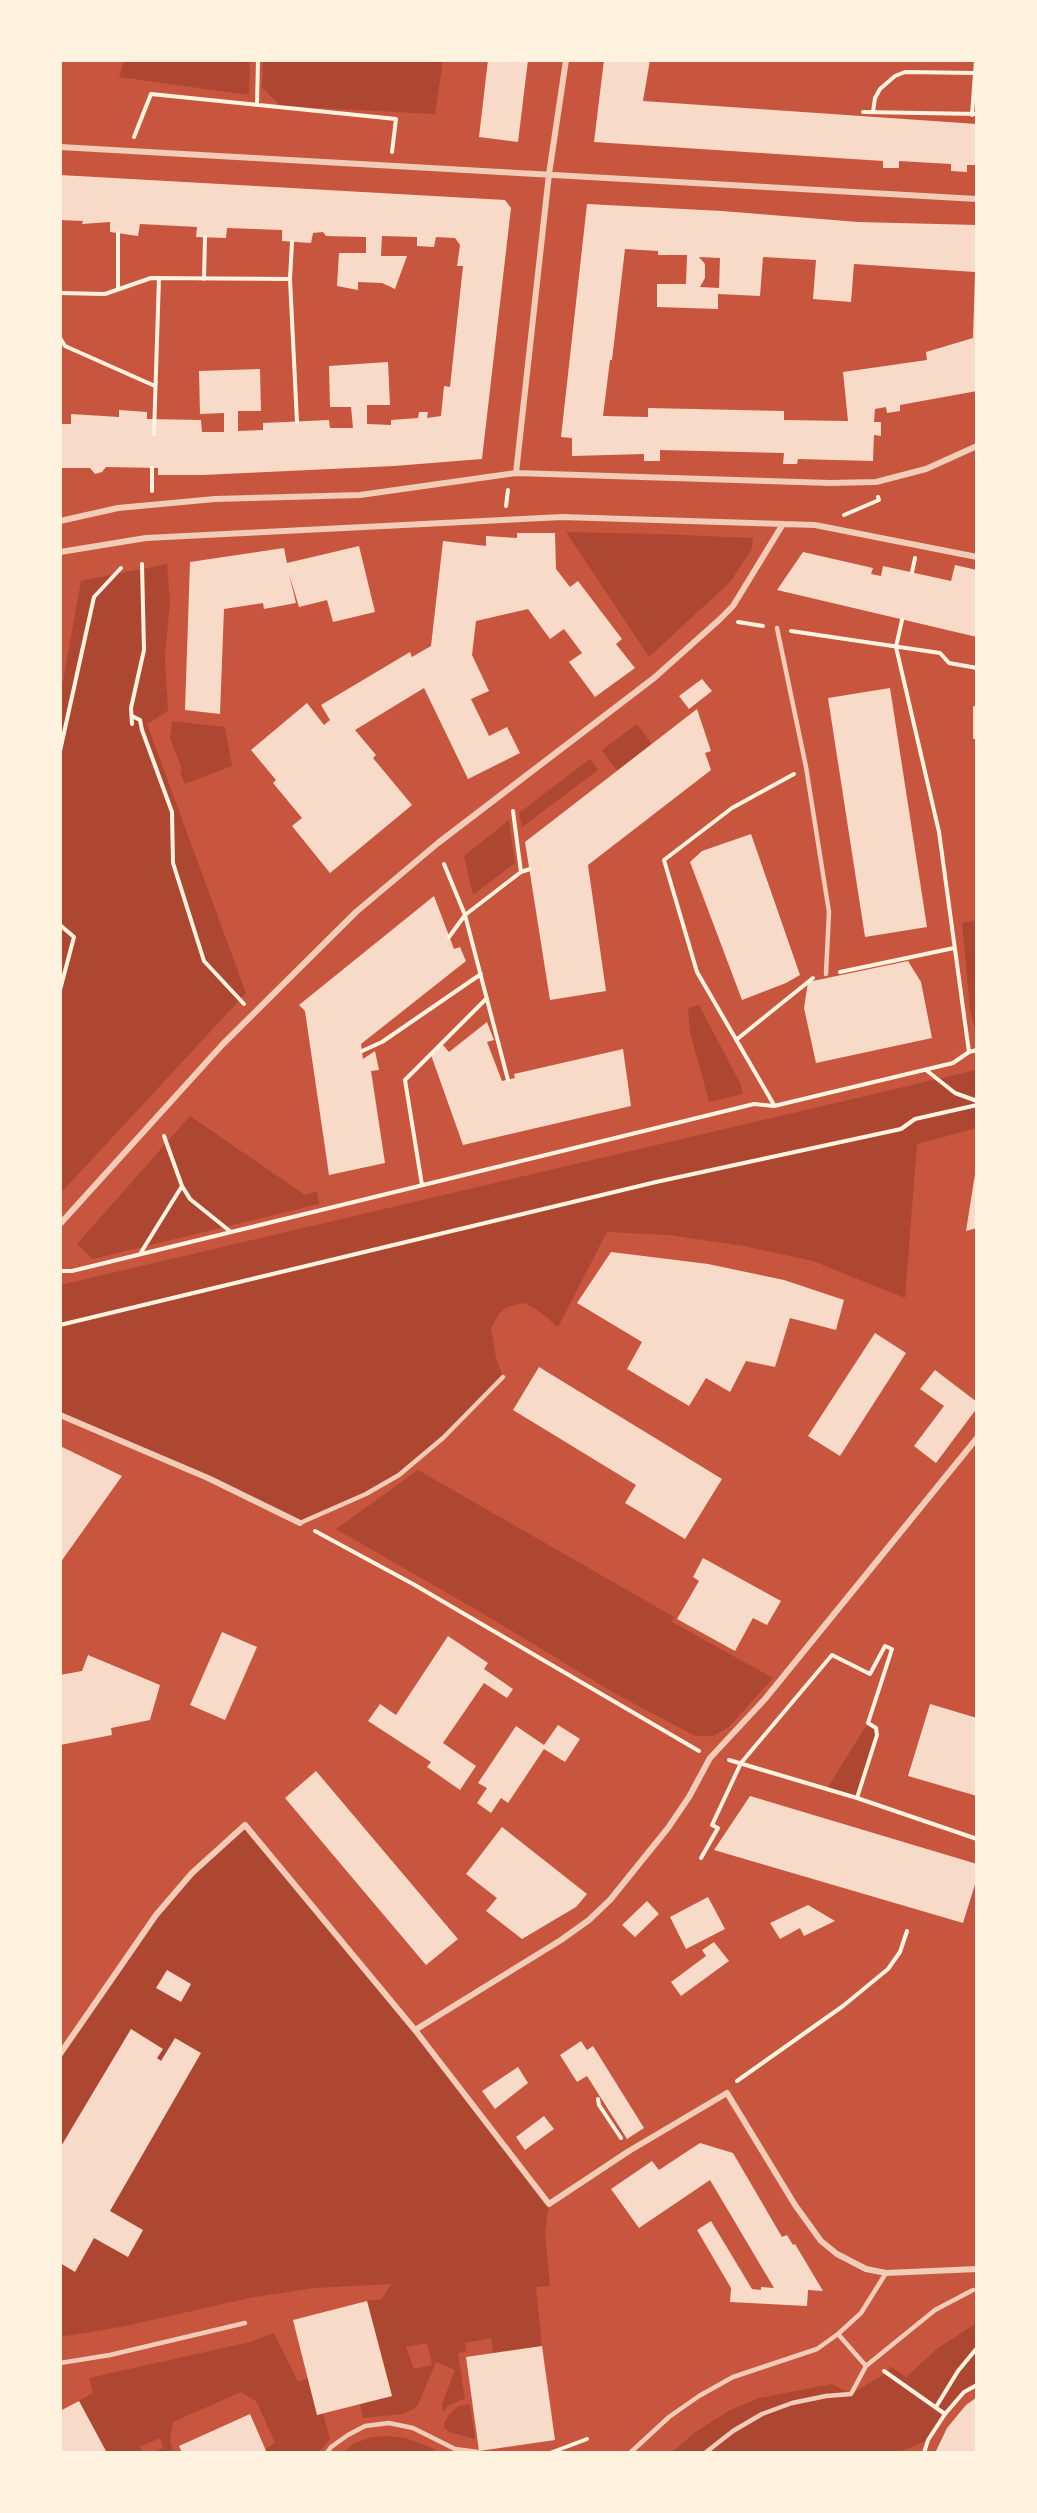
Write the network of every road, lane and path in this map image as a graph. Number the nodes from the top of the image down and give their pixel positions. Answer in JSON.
{"nodes":[{"id":1,"x":258,"y":60,"type":"edge"},
{"id":2,"x":566,"y":60,"type":"edge"},
{"id":3,"x":976,"y":60,"type":"edge"},
{"id":4,"x":975,"y":73,"type":"junction"},
{"id":5,"x":257,"y":105,"type":"junction"},
{"id":6,"x":862,"y":112,"type":"dead end"},
{"id":7,"x":873,"y":112,"type":"junction"},
{"id":8,"x":975,"y":115,"type":"edge"},
{"id":9,"x":60,"y":147,"type":"edge"},
{"id":10,"x":129,"y":151,"type":"junction"},
{"id":11,"x":391,"y":165,"type":"junction"},
{"id":12,"x":549,"y":174,"type":"junction"},
{"id":13,"x":977,"y":199,"type":"edge"},
{"id":14,"x":118,"y":233,"type":"dead end"},
{"id":15,"x":205,"y":237,"type":"dead end"},
{"id":16,"x":292,"y":242,"type":"dead end"},
{"id":17,"x":159,"y":278,"type":"junction"},
{"id":18,"x":204,"y":279,"type":"junction"},
{"id":19,"x":290,"y":279,"type":"junction"},
{"id":20,"x":118,"y":289,"type":"junction"},
{"id":21,"x":60,"y":293,"type":"edge"},
{"id":22,"x":60,"y":338,"type":"edge"},
{"id":23,"x":155,"y":386,"type":"junction"},
{"id":24,"x":297,"y":422,"type":"dead end"},
{"id":25,"x":153,"y":434,"type":"dead end"},
{"id":26,"x":977,"y":446,"type":"edge"},
{"id":27,"x":152,"y":468,"type":"dead end"},
{"id":28,"x":516,"y":473,"type":"junction"},
{"id":29,"x":508,"y":489,"type":"dead end"},
{"id":30,"x":507,"y":498,"type":"dead end"},
{"id":31,"x":152,"y":505,"type":"junction"},
{"id":32,"x":60,"y":521,"type":"edge"},
{"id":33,"x":783,"y":524,"type":"junction"},
{"id":34,"x":60,"y":552,"type":"edge"},
{"id":35,"x":977,"y":558,"type":"edge"},
{"id":36,"x":142,"y":564,"type":"dead end"},
{"id":37,"x":121,"y":568,"type":"dead end"},
{"id":38,"x":719,"y":620,"type":"junction"},
{"id":39,"x":902,"y":620,"type":"dead end"},
{"id":40,"x":777,"y":628,"type":"junction"},
{"id":41,"x":896,"y":647,"type":"junction"},
{"id":42,"x":977,"y":668,"type":"edge"},
{"id":43,"x":132,"y":716,"type":"junction"},
{"id":44,"x":132,"y":724,"type":"dead end"},
{"id":45,"x":60,"y":751,"type":"edge"},
{"id":46,"x":806,"y":767,"type":"junction"},
{"id":47,"x":513,"y":811,"type":"dead end"},
{"id":48,"x":444,"y":864,"type":"dead end"},
{"id":49,"x":530,"y":869,"type":"dead end"},
{"id":50,"x":521,"y":872,"type":"junction"},
{"id":51,"x":465,"y":915,"type":"junction"},
{"id":52,"x":60,"y":924,"type":"edge"},
{"id":53,"x":449,"y":938,"type":"dead end"},
{"id":54,"x":954,"y":948,"type":"junction"},
{"id":55,"x":839,"y":972,"type":"dead end"},
{"id":56,"x":481,"y":974,"type":"junction"},
{"id":57,"x":826,"y":974,"type":"dead end"},
{"id":58,"x":813,"y":977,"type":"dead end"},
{"id":59,"x":60,"y":990,"type":"edge"},
{"id":60,"x":487,"y":998,"type":"junction"},
{"id":61,"x":253,"y":1013,"type":"junction"},
{"id":62,"x":736,"y":1040,"type":"junction"},
{"id":63,"x":977,"y":1050,"type":"edge"},
{"id":64,"x":362,"y":1051,"type":"dead end"},
{"id":65,"x":969,"y":1052,"type":"junction"},
{"id":66,"x":925,"y":1070,"type":"junction"},
{"id":67,"x":508,"y":1080,"type":"dead end"},
{"id":68,"x":977,"y":1103,"type":"edge"},
{"id":69,"x":774,"y":1106,"type":"junction"},
{"id":70,"x":164,"y":1136,"type":"dead end"},
{"id":71,"x":422,"y":1185,"type":"junction"},
{"id":72,"x":182,"y":1186,"type":"junction"},
{"id":73,"x":60,"y":1224,"type":"edge"},
{"id":74,"x":231,"y":1232,"type":"junction"},
{"id":75,"x":140,"y":1254,"type":"junction"},
{"id":76,"x":60,"y":1270,"type":"edge"},
{"id":77,"x":60,"y":1325,"type":"edge"},
{"id":78,"x":503,"y":1377,"type":"dead end"},
{"id":79,"x":60,"y":1415,"type":"edge"},
{"id":80,"x":977,"y":1438,"type":"edge"},
{"id":81,"x":300,"y":1523,"type":"junction"},
{"id":82,"x":710,"y":1758,"type":"junction"},
{"id":83,"x":741,"y":1763,"type":"junction"},
{"id":84,"x":857,"y":1798,"type":"junction"},
{"id":85,"x":977,"y":1839,"type":"edge"},
{"id":86,"x":702,"y":1858,"type":"dead end"},
{"id":87,"x":907,"y":1931,"type":"dead end"},
{"id":88,"x":415,"y":2030,"type":"junction"},
{"id":89,"x":60,"y":2054,"type":"edge"},
{"id":90,"x":727,"y":2093,"type":"junction"},
{"id":91,"x":598,"y":2099,"type":"dead end"},
{"id":92,"x":629,"y":2151,"type":"junction"},
{"id":93,"x":977,"y":2269,"type":"edge"},
{"id":94,"x":886,"y":2272,"type":"junction"},
{"id":95,"x":973,"y":2290,"type":"dead end"},
{"id":96,"x":245,"y":2323,"type":"dead end"},
{"id":97,"x":838,"y":2334,"type":"junction"},
{"id":98,"x":977,"y":2348,"type":"edge"},
{"id":99,"x":60,"y":2363,"type":"edge"},
{"id":100,"x":866,"y":2366,"type":"junction"},
{"id":101,"x":888,"y":2372,"type":"dead end"},
{"id":102,"x":977,"y":2385,"type":"edge"},
{"id":103,"x":936,"y":2407,"type":"junction"},
{"id":104,"x":945,"y":2414,"type":"junction"},
{"id":105,"x":587,"y":2439,"type":"dead end"},
{"id":106,"x":478,"y":2452,"type":"edge"},
{"id":107,"x":327,"y":2453,"type":"edge"},
{"id":108,"x":550,"y":2453,"type":"edge"},
{"id":109,"x":630,"y":2453,"type":"edge"},
{"id":110,"x":705,"y":2453,"type":"edge"},
{"id":111,"x":924,"y":2453,"type":"edge"}],
"edges":[{"from":1,"to":5,"type":"path"},
{"from":2,"to":12,"type":"street"},
{"from":3,"to":4,"type":"path"},
{"from":4,"to":7,"type":"path"},
{"from":4,"to":8,"type":"path"},
{"from":5,"to":10,"type":"path"},
{"from":5,"to":11,"type":"path"},
{"from":6,"to":7,"type":"path"},
{"from":7,"to":8,"type":"path"},
{"from":9,"to":10,"type":"street"},
{"from":10,"to":11,"type":"street"},
{"from":11,"to":12,"type":"street"},
{"from":12,"to":13,"type":"street"},
{"from":12,"to":28,"type":"street"},
{"from":14,"to":20,"type":"path"},
{"from":15,"to":18,"type":"path"},
{"from":16,"to":19,"type":"path"},
{"from":17,"to":18,"type":"path"},
{"from":17,"to":20,"type":"path"},
{"from":17,"to":23,"type":"path"},
{"from":18,"to":19,"type":"path"},
{"from":19,"to":24,"type":"path"},
{"from":20,"to":21,"type":"path"},
{"from":22,"to":23,"type":"path"},
{"from":23,"to":25,"type":"path"},
{"from":26,"to":28,"type":"street"},
{"from":27,"to":31,"type":"path"},
{"from":28,"to":31,"type":"street"},
{"from":29,"to":30,"type":"path"},
{"from":31,"to":32,"type":"street"},
{"from":33,"to":34,"type":"street"},
{"from":33,"to":35,"type":"street"},
{"from":33,"to":38,"type":"street"},
{"from":36,"to":43,"type":"path"},
{"from":37,"to":45,"type":"path"},
{"from":38,"to":40,"type":"path"},
{"from":38,"to":61,"type":"street"},
{"from":39,"to":41,"type":"path"},
{"from":40,"to":41,"type":"path"},
{"from":40,"to":46,"type":"lane"},
{"from":41,"to":42,"type":"path"},
{"from":41,"to":54,"type":"path"},
{"from":43,"to":44,"type":"path"},
{"from":43,"to":61,"type":"path"},
{"from":46,"to":57,"type":"lane"},
{"from":46,"to":62,"type":"path"},
{"from":47,"to":50,"type":"path"},
{"from":48,"to":51,"type":"path"},
{"from":49,"to":50,"type":"path"},
{"from":50,"to":51,"type":"path"},
{"from":51,"to":53,"type":"path"},
{"from":51,"to":56,"type":"path"},
{"from":52,"to":59,"type":"path"},
{"from":54,"to":55,"type":"path"},
{"from":54,"to":65,"type":"path"},
{"from":56,"to":60,"type":"path"},
{"from":56,"to":64,"type":"path"},
{"from":58,"to":62,"type":"path"},
{"from":60,"to":67,"type":"path"},
{"from":60,"to":71,"type":"path"},
{"from":61,"to":73,"type":"street"},
{"from":62,"to":69,"type":"path"},
{"from":63,"to":65,"type":"path"},
{"from":65,"to":66,"type":"path"},
{"from":66,"to":68,"type":"path"},
{"from":66,"to":69,"type":"path"},
{"from":68,"to":77,"type":"path"},
{"from":69,"to":71,"type":"path"},
{"from":70,"to":72,"type":"path"},
{"from":71,"to":74,"type":"path"},
{"from":72,"to":74,"type":"path"},
{"from":72,"to":75,"type":"path"},
{"from":74,"to":75,"type":"path"},
{"from":75,"to":76,"type":"path"},
{"from":78,"to":81,"type":"lane"},
{"from":79,"to":81,"type":"street"},
{"from":80,"to":82,"type":"street"},
{"from":81,"to":82,"type":"path"},
{"from":82,"to":88,"type":"street"},
{"from":83,"to":84,"type":"path"},
{"from":83,"to":84,"type":"path"},
{"from":83,"to":86,"type":"path"},
{"from":84,"to":85,"type":"path"},
{"from":87,"to":90,"type":"path"},
{"from":88,"to":89,"type":"street"},
{"from":88,"to":92,"type":"street"},
{"from":90,"to":92,"type":"street"},
{"from":90,"to":94,"type":"street"},
{"from":91,"to":92,"type":"path"},
{"from":93,"to":94,"type":"street"},
{"from":94,"to":97,"type":"lane"},
{"from":95,"to":100,"type":"lane"},
{"from":96,"to":99,"type":"lane"},
{"from":97,"to":100,"type":"lane"},
{"from":97,"to":109,"type":"lane"},
{"from":98,"to":103,"type":"path"},
{"from":100,"to":110,"type":"lane"},
{"from":101,"to":103,"type":"path"},
{"from":102,"to":104,"type":"path"},
{"from":103,"to":104,"type":"path"},
{"from":104,"to":111,"type":"path"},
{"from":105,"to":108,"type":"path"},
{"from":106,"to":107,"type":"lane"}]}
